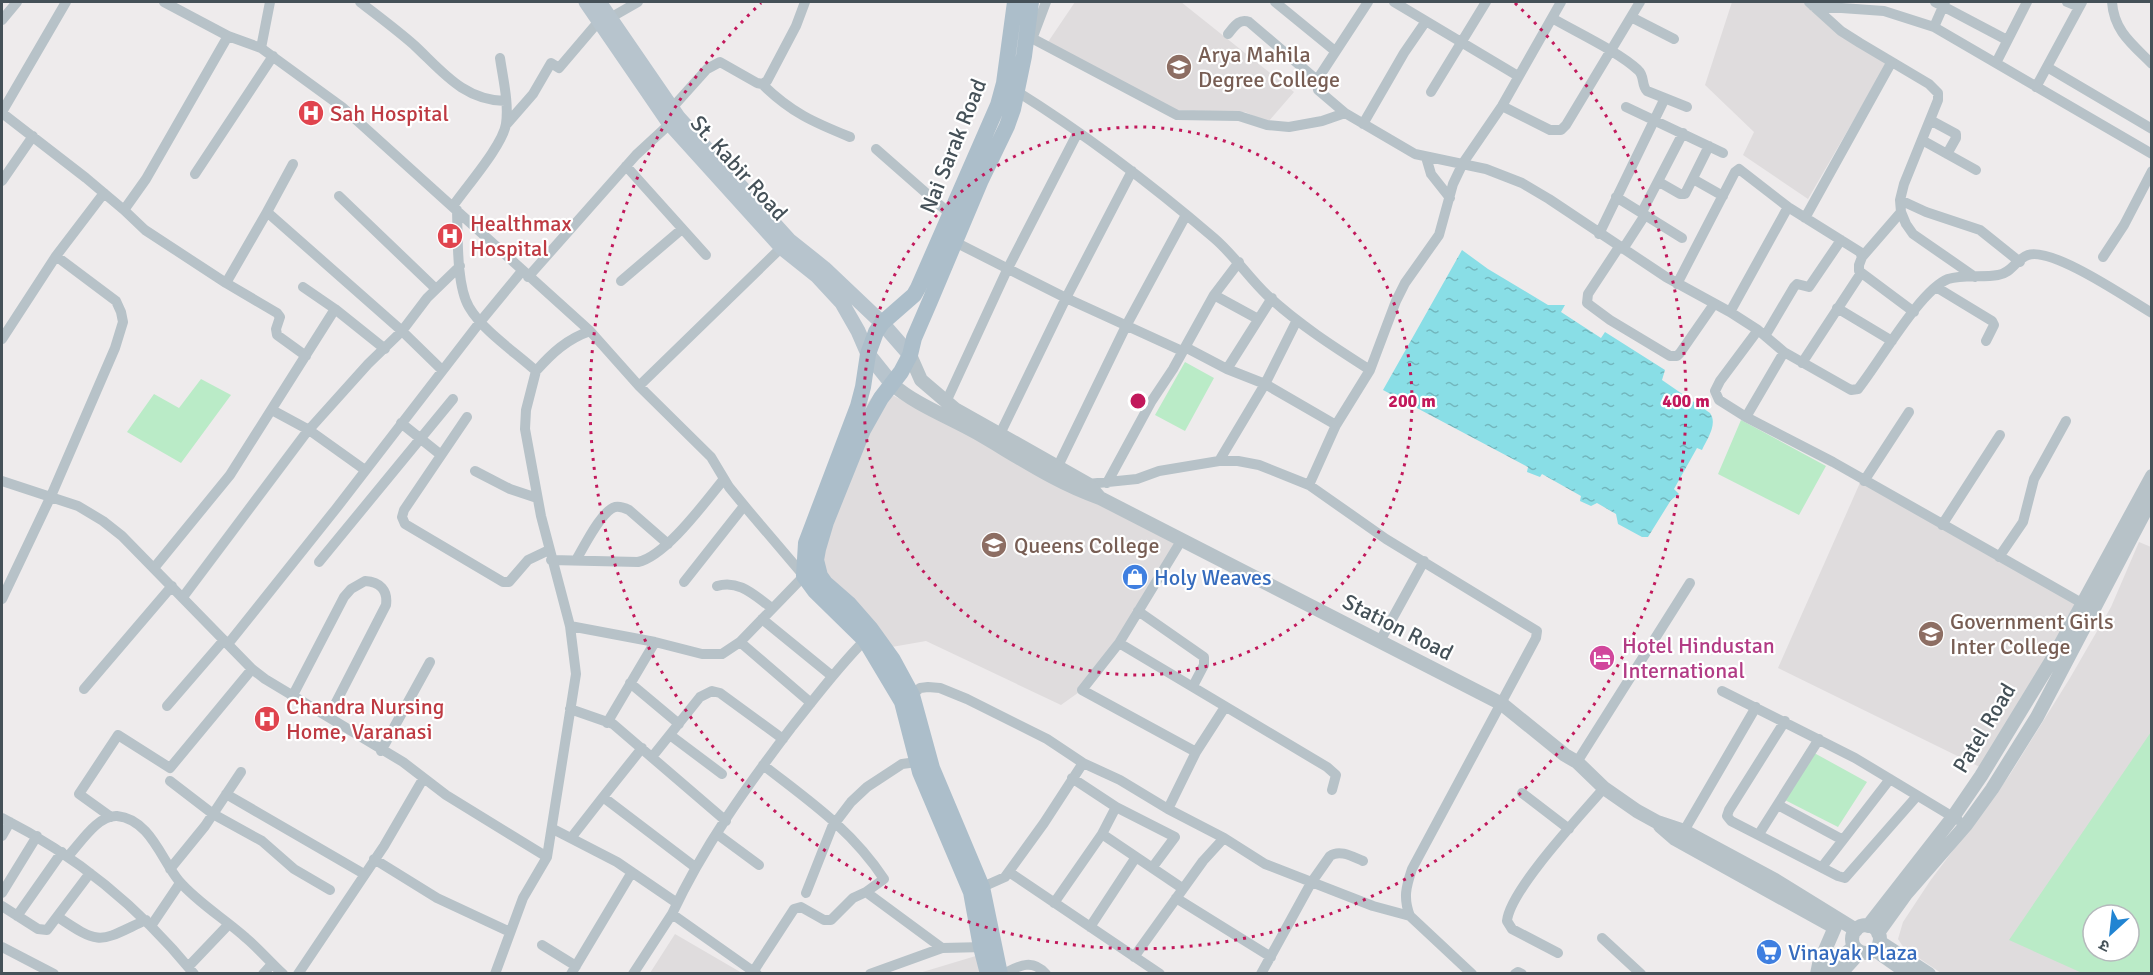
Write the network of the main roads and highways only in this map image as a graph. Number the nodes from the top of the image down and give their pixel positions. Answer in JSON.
{"nodes":[{"id":1,"x":586,"y":2,"type":"edge"},
{"id":2,"x":599,"y":2,"type":"edge"},
{"id":3,"x":1015,"y":2,"type":"edge"},
{"id":4,"x":1031,"y":2,"type":"edge"},
{"id":5,"x":604,"y":20,"type":"junction"},
{"id":6,"x":1010,"y":87,"type":"junction"},
{"id":7,"x":785,"y":244,"type":"junction"},
{"id":8,"x":882,"y":323,"type":"junction"},
{"id":9,"x":868,"y":354,"type":"junction"},
{"id":10,"x":910,"y":355,"type":"junction"},
{"id":11,"x":892,"y":384,"type":"junction"},
{"id":12,"x":977,"y":889,"type":"junction"},
{"id":13,"x":987,"y":947,"type":"junction"},
{"id":14,"x":988,"y":974,"type":"edge"},
{"id":15,"x":1001,"y":974,"type":"edge"}],
"edges":[{"from":1,"to":5,"type":"main road","name":"St. Kabir Road"},
{"from":2,"to":5,"type":"main road","name":"St. Kabir Road"},
{"from":3,"to":6,"type":"main road","name":"Nai Sarak Road"},
{"from":4,"to":6,"type":"main road","name":"Nai Sarak Road"},
{"from":5,"to":7,"type":"main road","name":"St. Kabir Road"},
{"from":6,"to":8,"type":"main road","name":"Nai Sarak Road"},
{"from":6,"to":10,"type":"main road","name":"Nai Sarak Road"},
{"from":7,"to":8,"type":"main road","name":"St. Kabir Road"},
{"from":7,"to":9,"type":"main road","name":"St. Kabir Road"},
{"from":8,"to":9,"type":"main road"},
{"from":8,"to":10,"type":"main road","name":"St. Kabir Road"},
{"from":9,"to":11,"type":"main road","name":"St. Kabir Road"},
{"from":9,"to":12,"type":"main road"},
{"from":10,"to":11,"type":"main road","name":"Nai Sarak Road"},
{"from":11,"to":12,"type":"main road","name":"Nai Sarak Road"},
{"from":12,"to":13,"type":"main road"},
{"from":13,"to":14,"type":"main road"},
{"from":13,"to":15,"type":"main road"}]}
